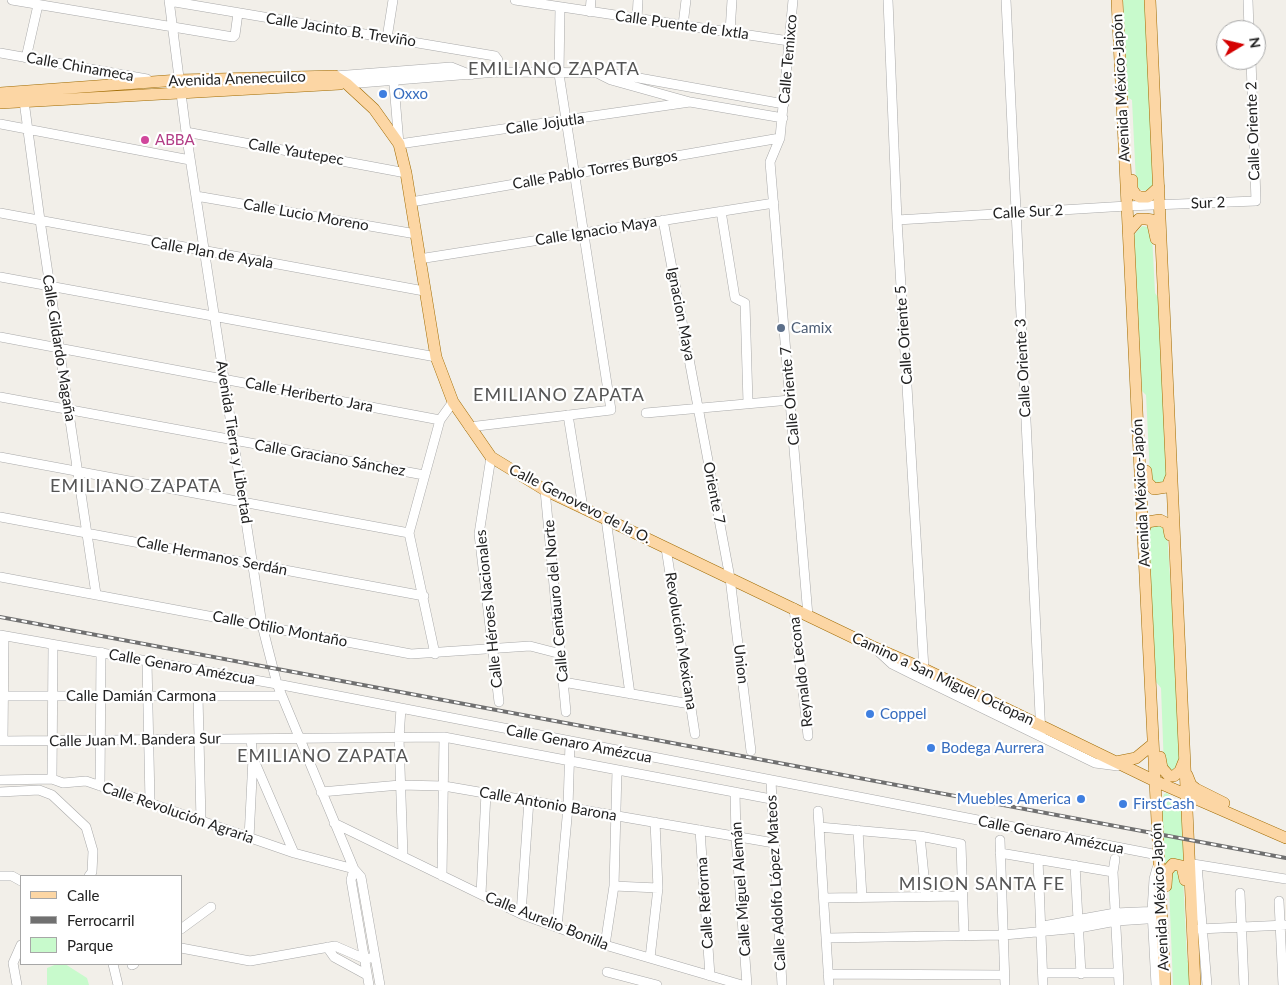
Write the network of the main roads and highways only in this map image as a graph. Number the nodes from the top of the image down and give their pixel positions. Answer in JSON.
{"nodes":[{"id":1,"x":1117,"y":0,"type":"edge"},
{"id":2,"x":1150,"y":0,"type":"edge"},
{"id":3,"x":335,"y":76,"type":"joint"},
{"id":4,"x":347,"y":84,"type":"junction"},
{"id":5,"x":0,"y":93,"type":"edge"},
{"id":6,"x":1122,"y":99,"type":"junction"},
{"id":7,"x":0,"y":103,"type":"edge"},
{"id":8,"x":1159,"y":187,"type":"junction"},
{"id":9,"x":1128,"y":232,"type":"junction"},
{"id":10,"x":1164,"y":297,"type":"junction"},
{"id":11,"x":1136,"y":390,"type":"junction"},
{"id":12,"x":1172,"y":475,"type":"junction"},
{"id":13,"x":1143,"y":532,"type":"junction"},
{"id":14,"x":1177,"y":571,"type":"junction"},
{"id":15,"x":730,"y":578,"type":"joint"},
{"id":16,"x":1150,"y":686,"type":"junction"},
{"id":17,"x":1153,"y":744,"type":"junction"},
{"id":18,"x":1185,"y":756,"type":"junction"},
{"id":19,"x":1120,"y":765,"type":"junction"},
{"id":20,"x":1185,"y":771,"type":"junction"},
{"id":21,"x":1155,"y":781,"type":"junction"},
{"id":22,"x":1186,"y":794,"type":"junction"},
{"id":23,"x":1281,"y":836,"type":"edge"},
{"id":24,"x":1164,"y":960,"type":"junction"},
{"id":25,"x":1194,"y":961,"type":"junction"},
{"id":26,"x":1165,"y":985,"type":"edge"},
{"id":27,"x":1195,"y":985,"type":"edge"}],
"edges":[{"from":1,"to":6,"type":"main road","name":"Avenida México-Japón"},
{"from":2,"to":8,"type":"main road","name":"Avenida México-Japón"},
{"from":3,"to":4,"type":"main road","name":"Calle Genovevo de la O."},
{"from":3,"to":5,"type":"main road","name":"Avenida Anenecuilco"},
{"from":4,"to":7,"type":"main road","name":"Avenida Anenecuilco"},
{"from":4,"to":15,"type":"main road","name":"Calle Genovevo de la O."},
{"from":6,"to":8,"type":"main road"},
{"from":6,"to":9,"type":"main road","name":"Avenida México-Japón"},
{"from":8,"to":10,"type":"main road","name":"Avenida México-Japón"},
{"from":9,"to":10,"type":"main road"},
{"from":9,"to":11,"type":"main road","name":"Avenida México-Japón"},
{"from":10,"to":12,"type":"main road","name":"Avenida México-Japón"},
{"from":11,"to":12,"type":"main road"},
{"from":11,"to":13,"type":"main road","name":"Avenida México-Japón"},
{"from":12,"to":14,"type":"main road","name":"Avenida México-Japón"},
{"from":13,"to":14,"type":"main road"},
{"from":13,"to":16,"type":"main road","name":"Avenida México-Japón"},
{"from":14,"to":18,"type":"main road","name":"Avenida México-Japón"},
{"from":15,"to":19,"type":"main road","name":"Camino a San Miguel Octopan"},
{"from":16,"to":17,"type":"main road","name":"Avenida México-Japón"},
{"from":16,"to":18,"type":"main road"},
{"from":17,"to":19,"type":"main road"},
{"from":17,"to":21,"type":"main road","name":"Avenida México-Japón"},
{"from":18,"to":20,"type":"main road","name":"Avenida México-Japón"},
{"from":19,"to":21,"type":"main road","name":"Camino a San Miguel Octopan"},
{"from":20,"to":22,"type":"main road","name":"Avenida México-Japón"},
{"from":20,"to":23,"type":"main road"},
{"from":21,"to":22,"type":"main road","name":"Camino a San Miguel Octopan"},
{"from":21,"to":24,"type":"main road","name":"Avenida México-Japón"},
{"from":22,"to":23,"type":"main road","name":"Camino a San Miguel Octopan"},
{"from":22,"to":25,"type":"main road","name":"Avenida México-Japón"},
{"from":24,"to":25,"type":"main road"},
{"from":24,"to":26,"type":"main road","name":"Avenida México-Japón"},
{"from":25,"to":27,"type":"main road","name":"Avenida México-Japón"}]}
